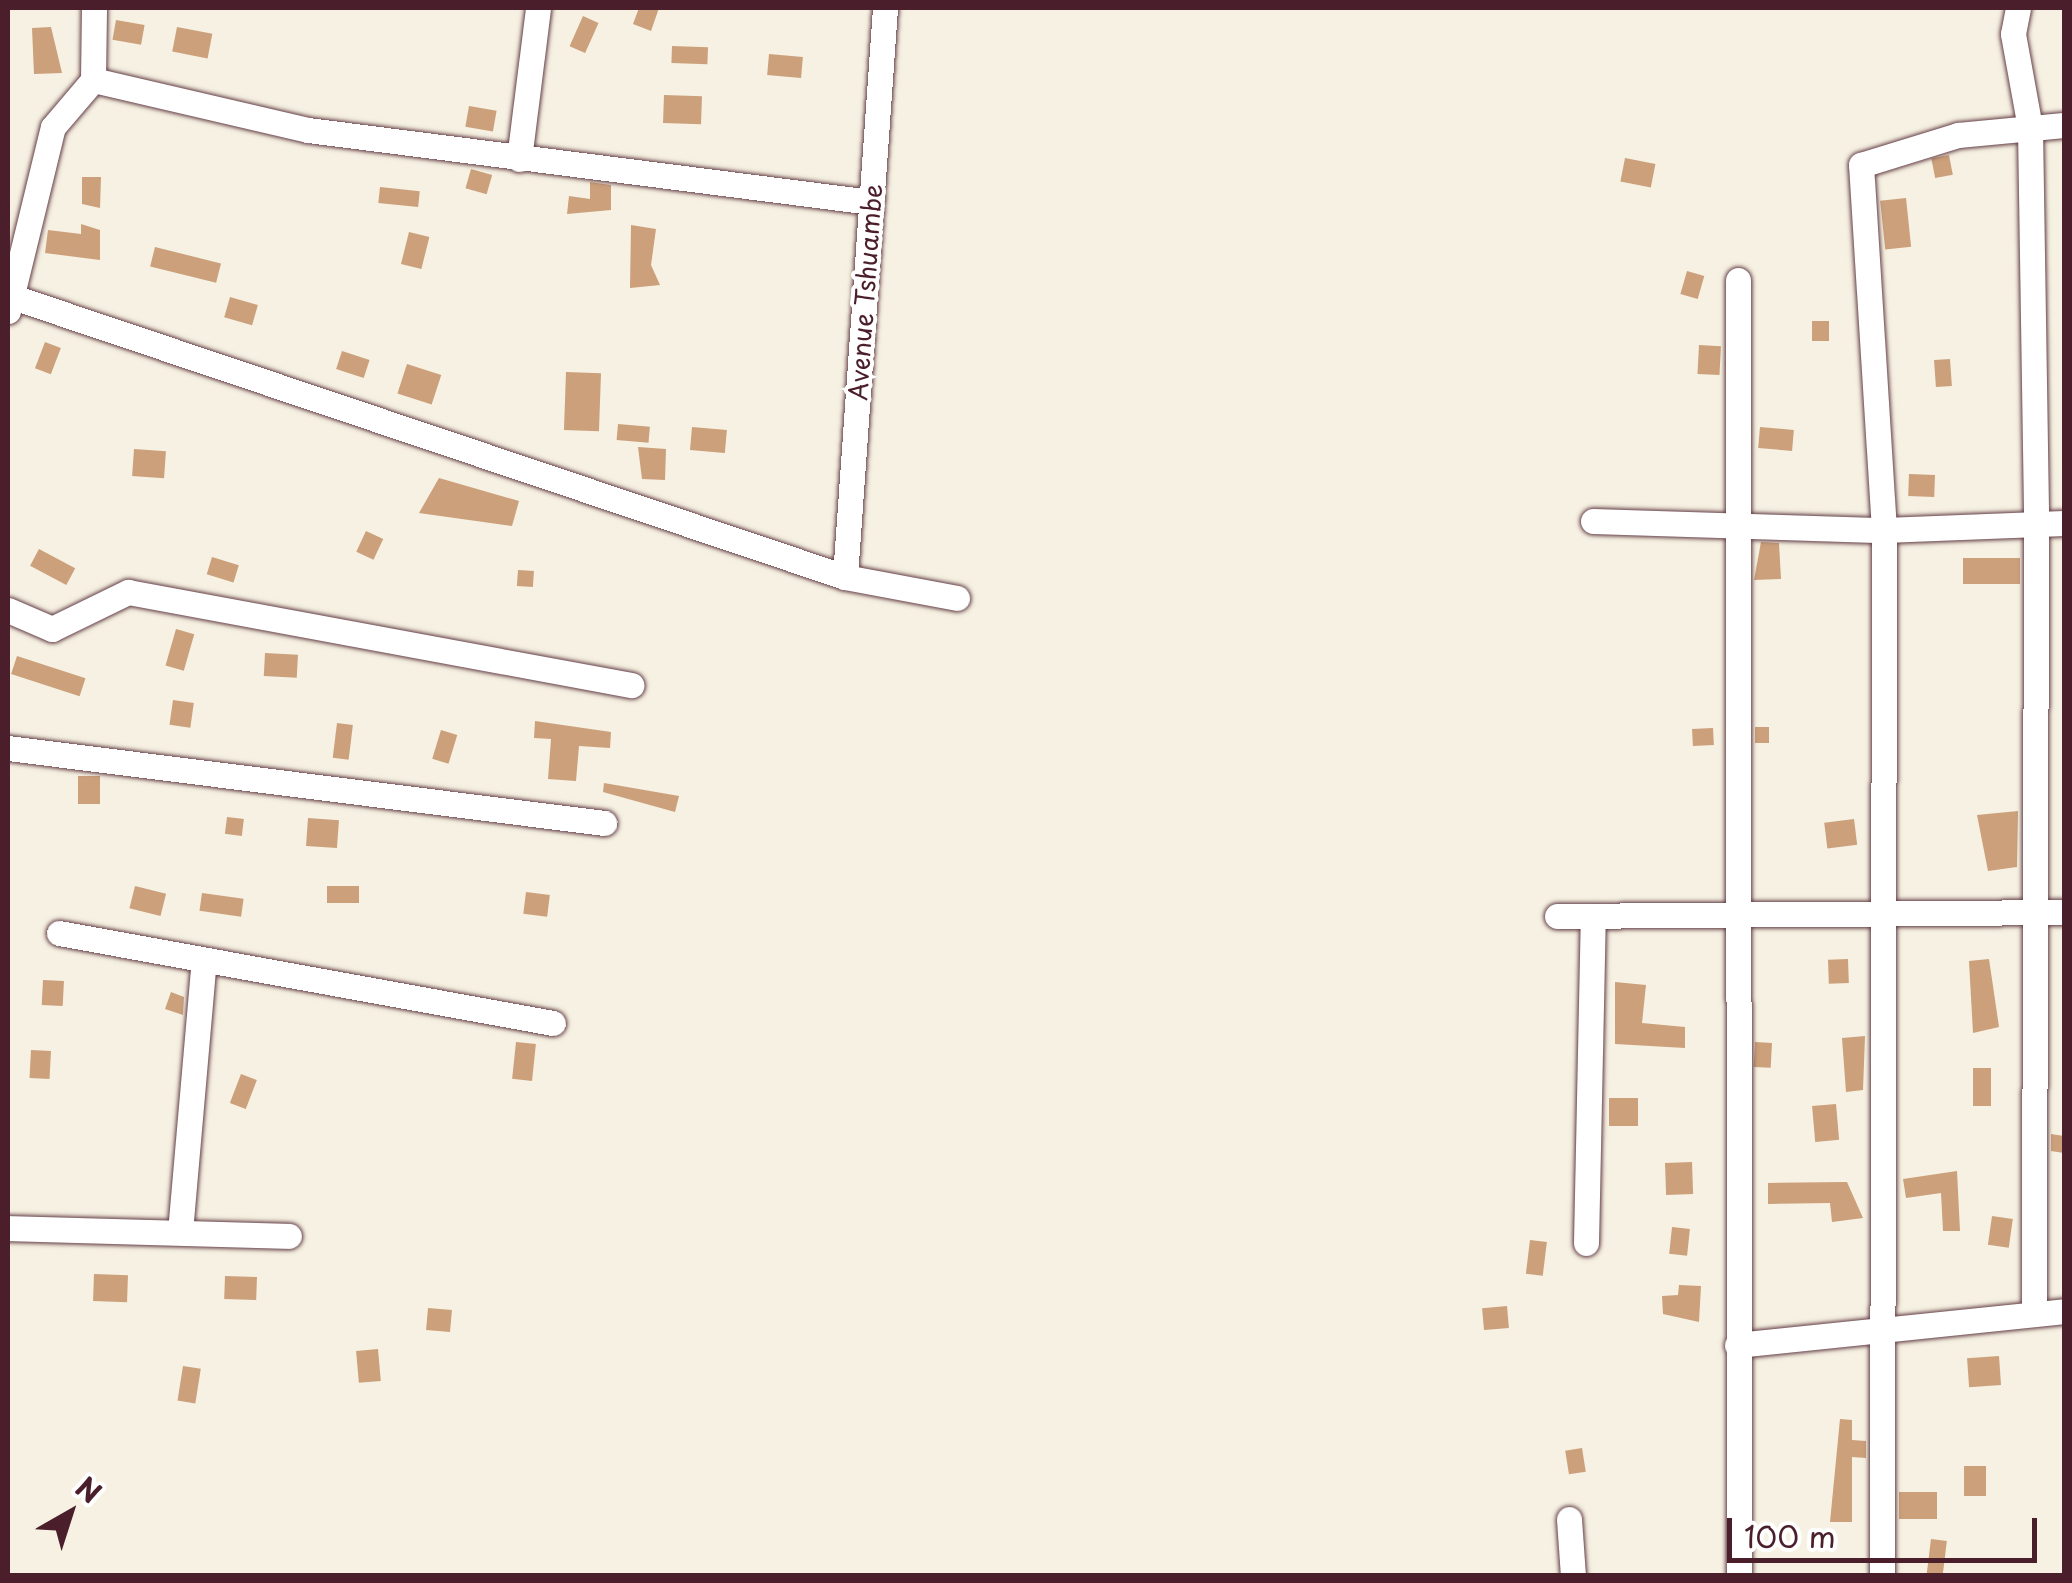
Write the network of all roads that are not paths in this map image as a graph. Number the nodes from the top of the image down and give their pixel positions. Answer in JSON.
{"nodes":[{"id":1,"x":94,"y":8,"type":"edge"},
{"id":2,"x":538,"y":8,"type":"edge"},
{"id":3,"x":885,"y":8,"type":"edge"},
{"id":4,"x":2018,"y":8,"type":"edge"},
{"id":5,"x":92,"y":80,"type":"junction"},
{"id":6,"x":2064,"y":124,"type":"edge"},
{"id":7,"x":2030,"y":128,"type":"junction"},
{"id":8,"x":519,"y":159,"type":"junction"},
{"id":9,"x":871,"y":202,"type":"junction"},
{"id":10,"x":1738,"y":280,"type":"dead end"},
{"id":11,"x":10,"y":305,"type":"edge"},
{"id":12,"x":1593,"y":521,"type":"dead end"},
{"id":13,"x":2064,"y":523,"type":"edge"},
{"id":14,"x":2036,"y":524,"type":"junction"},
{"id":15,"x":1736,"y":528,"type":"junction"},
{"id":16,"x":1884,"y":530,"type":"junction"},
{"id":17,"x":845,"y":577,"type":"junction"},
{"id":18,"x":957,"y":598,"type":"dead end"},
{"id":19,"x":8,"y":610,"type":"edge"},
{"id":20,"x":631,"y":685,"type":"dead end"},
{"id":21,"x":8,"y":748,"type":"edge"},
{"id":22,"x":604,"y":823,"type":"dead end"},
{"id":23,"x":2033,"y":912,"type":"junction"},
{"id":24,"x":2064,"y":912,"type":"edge"},
{"id":25,"x":1557,"y":916,"type":"dead end"},
{"id":26,"x":1594,"y":916,"type":"junction"},
{"id":27,"x":1732,"y":918,"type":"junction"},
{"id":28,"x":1880,"y":920,"type":"junction"},
{"id":29,"x":60,"y":933,"type":"dead end"},
{"id":30,"x":204,"y":960,"type":"junction"},
{"id":31,"x":553,"y":1023,"type":"dead end"},
{"id":32,"x":8,"y":1228,"type":"edge"},
{"id":33,"x":180,"y":1232,"type":"junction"},
{"id":34,"x":290,"y":1236,"type":"dead end"},
{"id":35,"x":1586,"y":1244,"type":"dead end"},
{"id":36,"x":2064,"y":1311,"type":"edge"},
{"id":37,"x":2034,"y":1313,"type":"junction"},
{"id":38,"x":1886,"y":1330,"type":"junction"},
{"id":39,"x":1738,"y":1345,"type":"junction"},
{"id":40,"x":1569,"y":1519,"type":"dead end"},
{"id":41,"x":1573,"y":1576,"type":"edge"},
{"id":42,"x":1739,"y":1576,"type":"edge"},
{"id":43,"x":1882,"y":1576,"type":"edge"}],
"edges":[{"from":1,"to":5,"type":"street"},
{"from":2,"to":8,"type":"street"},
{"from":3,"to":9,"type":"street","name":"Avenue Tshuambe"},
{"from":4,"to":7,"type":"street"},
{"from":5,"to":8,"type":"street"},
{"from":5,"to":11,"type":"street"},
{"from":6,"to":7,"type":"street"},
{"from":7,"to":14,"type":"street"},
{"from":7,"to":16,"type":"street"},
{"from":8,"to":9,"type":"street"},
{"from":9,"to":17,"type":"street","name":"Avenue Tshuambe"},
{"from":10,"to":15,"type":"street"},
{"from":11,"to":17,"type":"street"},
{"from":12,"to":15,"type":"street"},
{"from":13,"to":14,"type":"street"},
{"from":14,"to":16,"type":"street"},
{"from":14,"to":23,"type":"street"},
{"from":15,"to":16,"type":"street"},
{"from":15,"to":27,"type":"street"},
{"from":16,"to":28,"type":"street"},
{"from":17,"to":18,"type":"street"},
{"from":19,"to":20,"type":"street"},
{"from":21,"to":22,"type":"street"},
{"from":23,"to":24,"type":"street"},
{"from":23,"to":28,"type":"street"},
{"from":23,"to":37,"type":"street"},
{"from":25,"to":26,"type":"street"},
{"from":26,"to":27,"type":"street"},
{"from":26,"to":35,"type":"street"},
{"from":27,"to":28,"type":"street"},
{"from":27,"to":39,"type":"street"},
{"from":28,"to":38,"type":"street"},
{"from":29,"to":30,"type":"street"},
{"from":30,"to":31,"type":"street"},
{"from":30,"to":33,"type":"street"},
{"from":32,"to":33,"type":"street"},
{"from":33,"to":34,"type":"street"},
{"from":36,"to":37,"type":"street"},
{"from":37,"to":38,"type":"street"},
{"from":38,"to":39,"type":"street"},
{"from":38,"to":43,"type":"street"},
{"from":39,"to":42,"type":"street"},
{"from":40,"to":41,"type":"street"}]}
